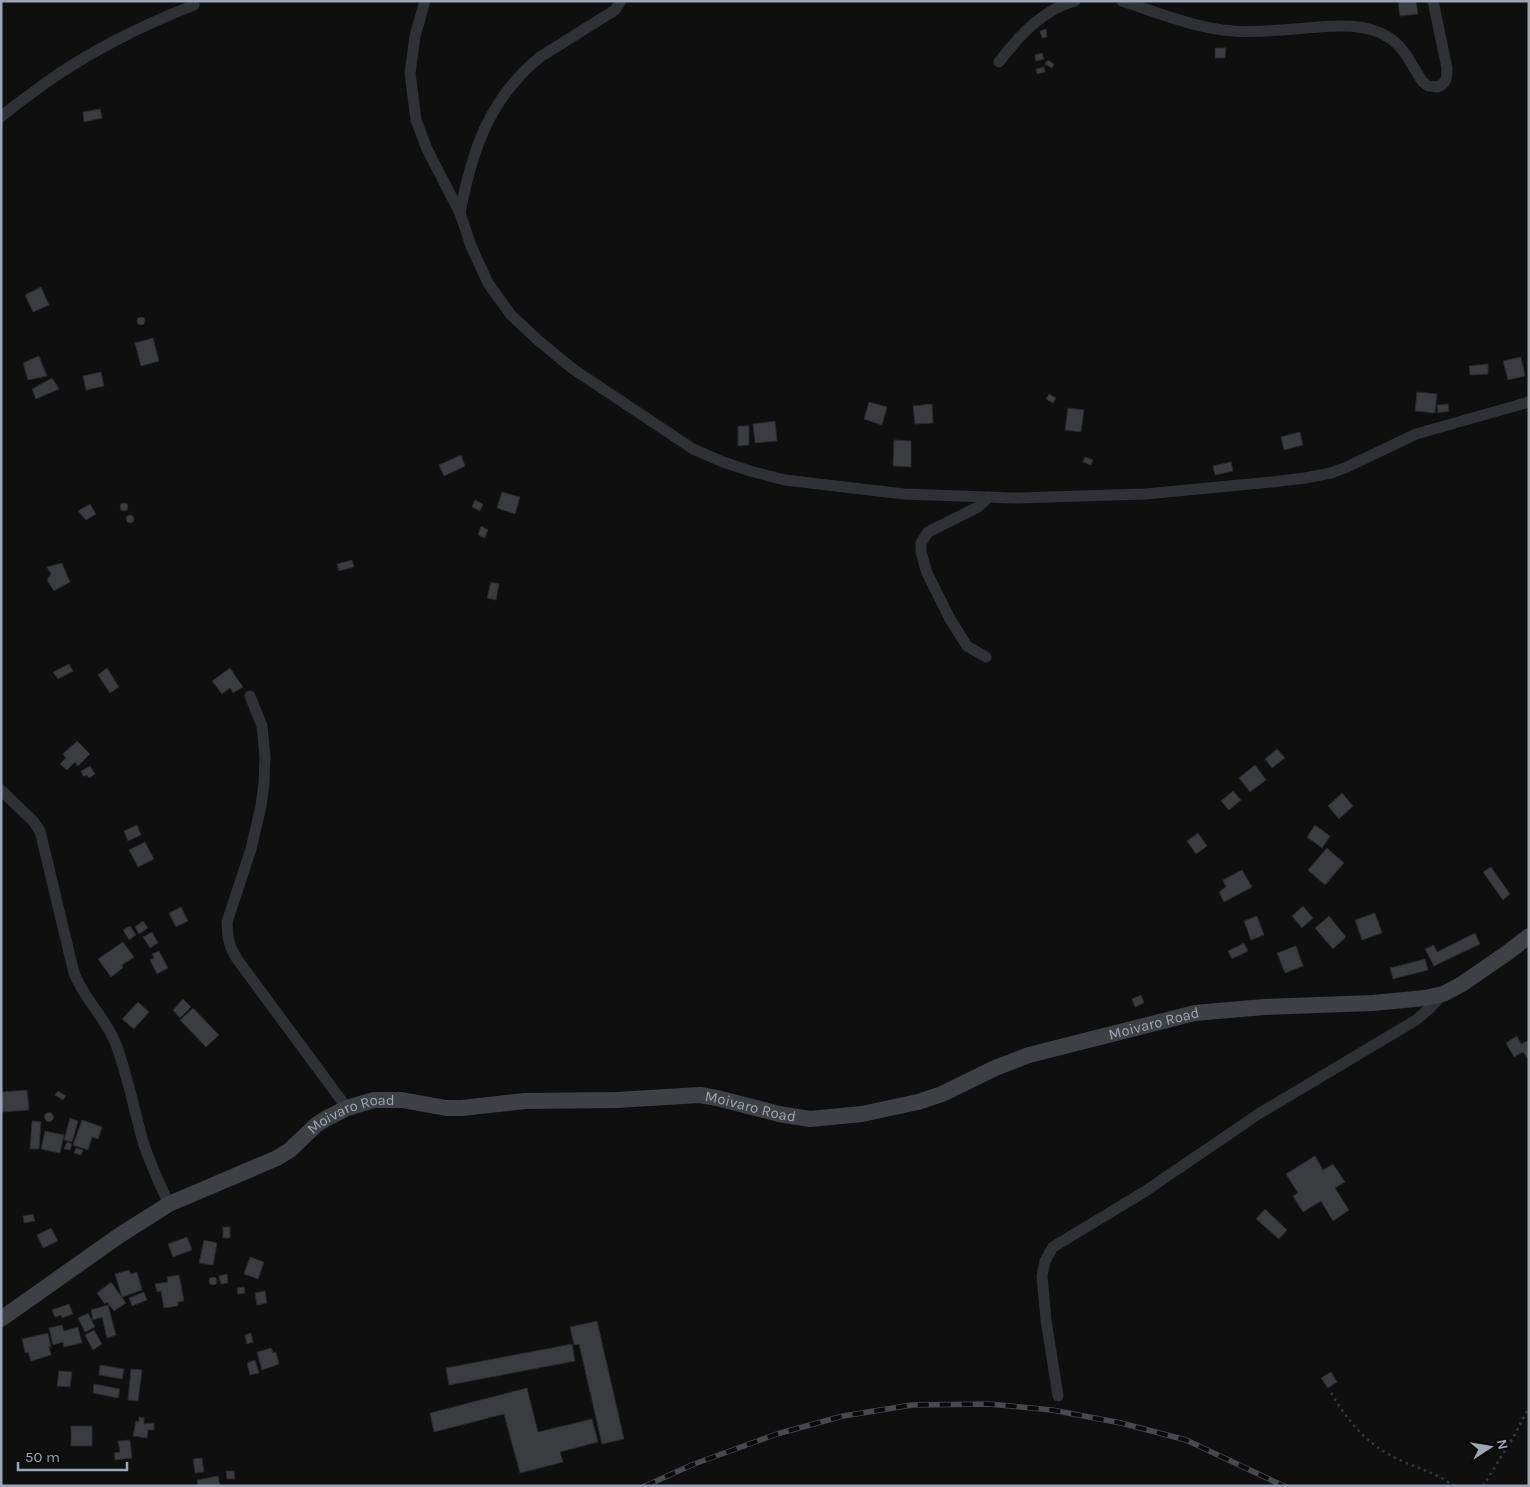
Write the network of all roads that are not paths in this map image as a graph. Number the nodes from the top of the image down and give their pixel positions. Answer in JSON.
{"nodes":[{"id":1,"x":425,"y":1,"type":"edge"},
{"id":2,"x":621,"y":1,"type":"edge"},
{"id":3,"x":1075,"y":1,"type":"edge"},
{"id":4,"x":1122,"y":1,"type":"edge"},
{"id":5,"x":1433,"y":1,"type":"edge"},
{"id":6,"x":194,"y":5,"type":"dead end"},
{"id":7,"x":999,"y":62,"type":"dead end"},
{"id":8,"x":1,"y":117,"type":"edge"},
{"id":9,"x":460,"y":214,"type":"junction"},
{"id":10,"x":1529,"y":402,"type":"edge"},
{"id":11,"x":989,"y":497,"type":"junction"},
{"id":12,"x":986,"y":657,"type":"dead end"},
{"id":13,"x":250,"y":696,"type":"dead end"},
{"id":14,"x":1,"y":790,"type":"edge"},
{"id":15,"x":1529,"y":936,"type":"edge"},
{"id":16,"x":1443,"y":994,"type":"junction"},
{"id":17,"x":347,"y":1108,"type":"junction"},
{"id":18,"x":169,"y":1204,"type":"junction"},
{"id":19,"x":1,"y":1319,"type":"edge"},
{"id":20,"x":1058,"y":1396,"type":"dead end"}],
"edges":[{"from":1,"to":9,"type":"street"},
{"from":2,"to":9,"type":"street"},
{"from":3,"to":7,"type":"street"},
{"from":4,"to":5,"type":"street"},
{"from":6,"to":8,"type":"street"},
{"from":9,"to":11,"type":"street"},
{"from":10,"to":11,"type":"street"},
{"from":11,"to":12,"type":"street"},
{"from":13,"to":17,"type":"street"},
{"from":14,"to":18,"type":"street"},
{"from":15,"to":16,"type":"street","name":"Moivaro Road"},
{"from":16,"to":17,"type":"street","name":"Moivaro Road"},
{"from":16,"to":20,"type":"street"},
{"from":17,"to":18,"type":"street","name":"Moivaro Road"},
{"from":18,"to":19,"type":"street","name":"Moivaro Road"}]}
